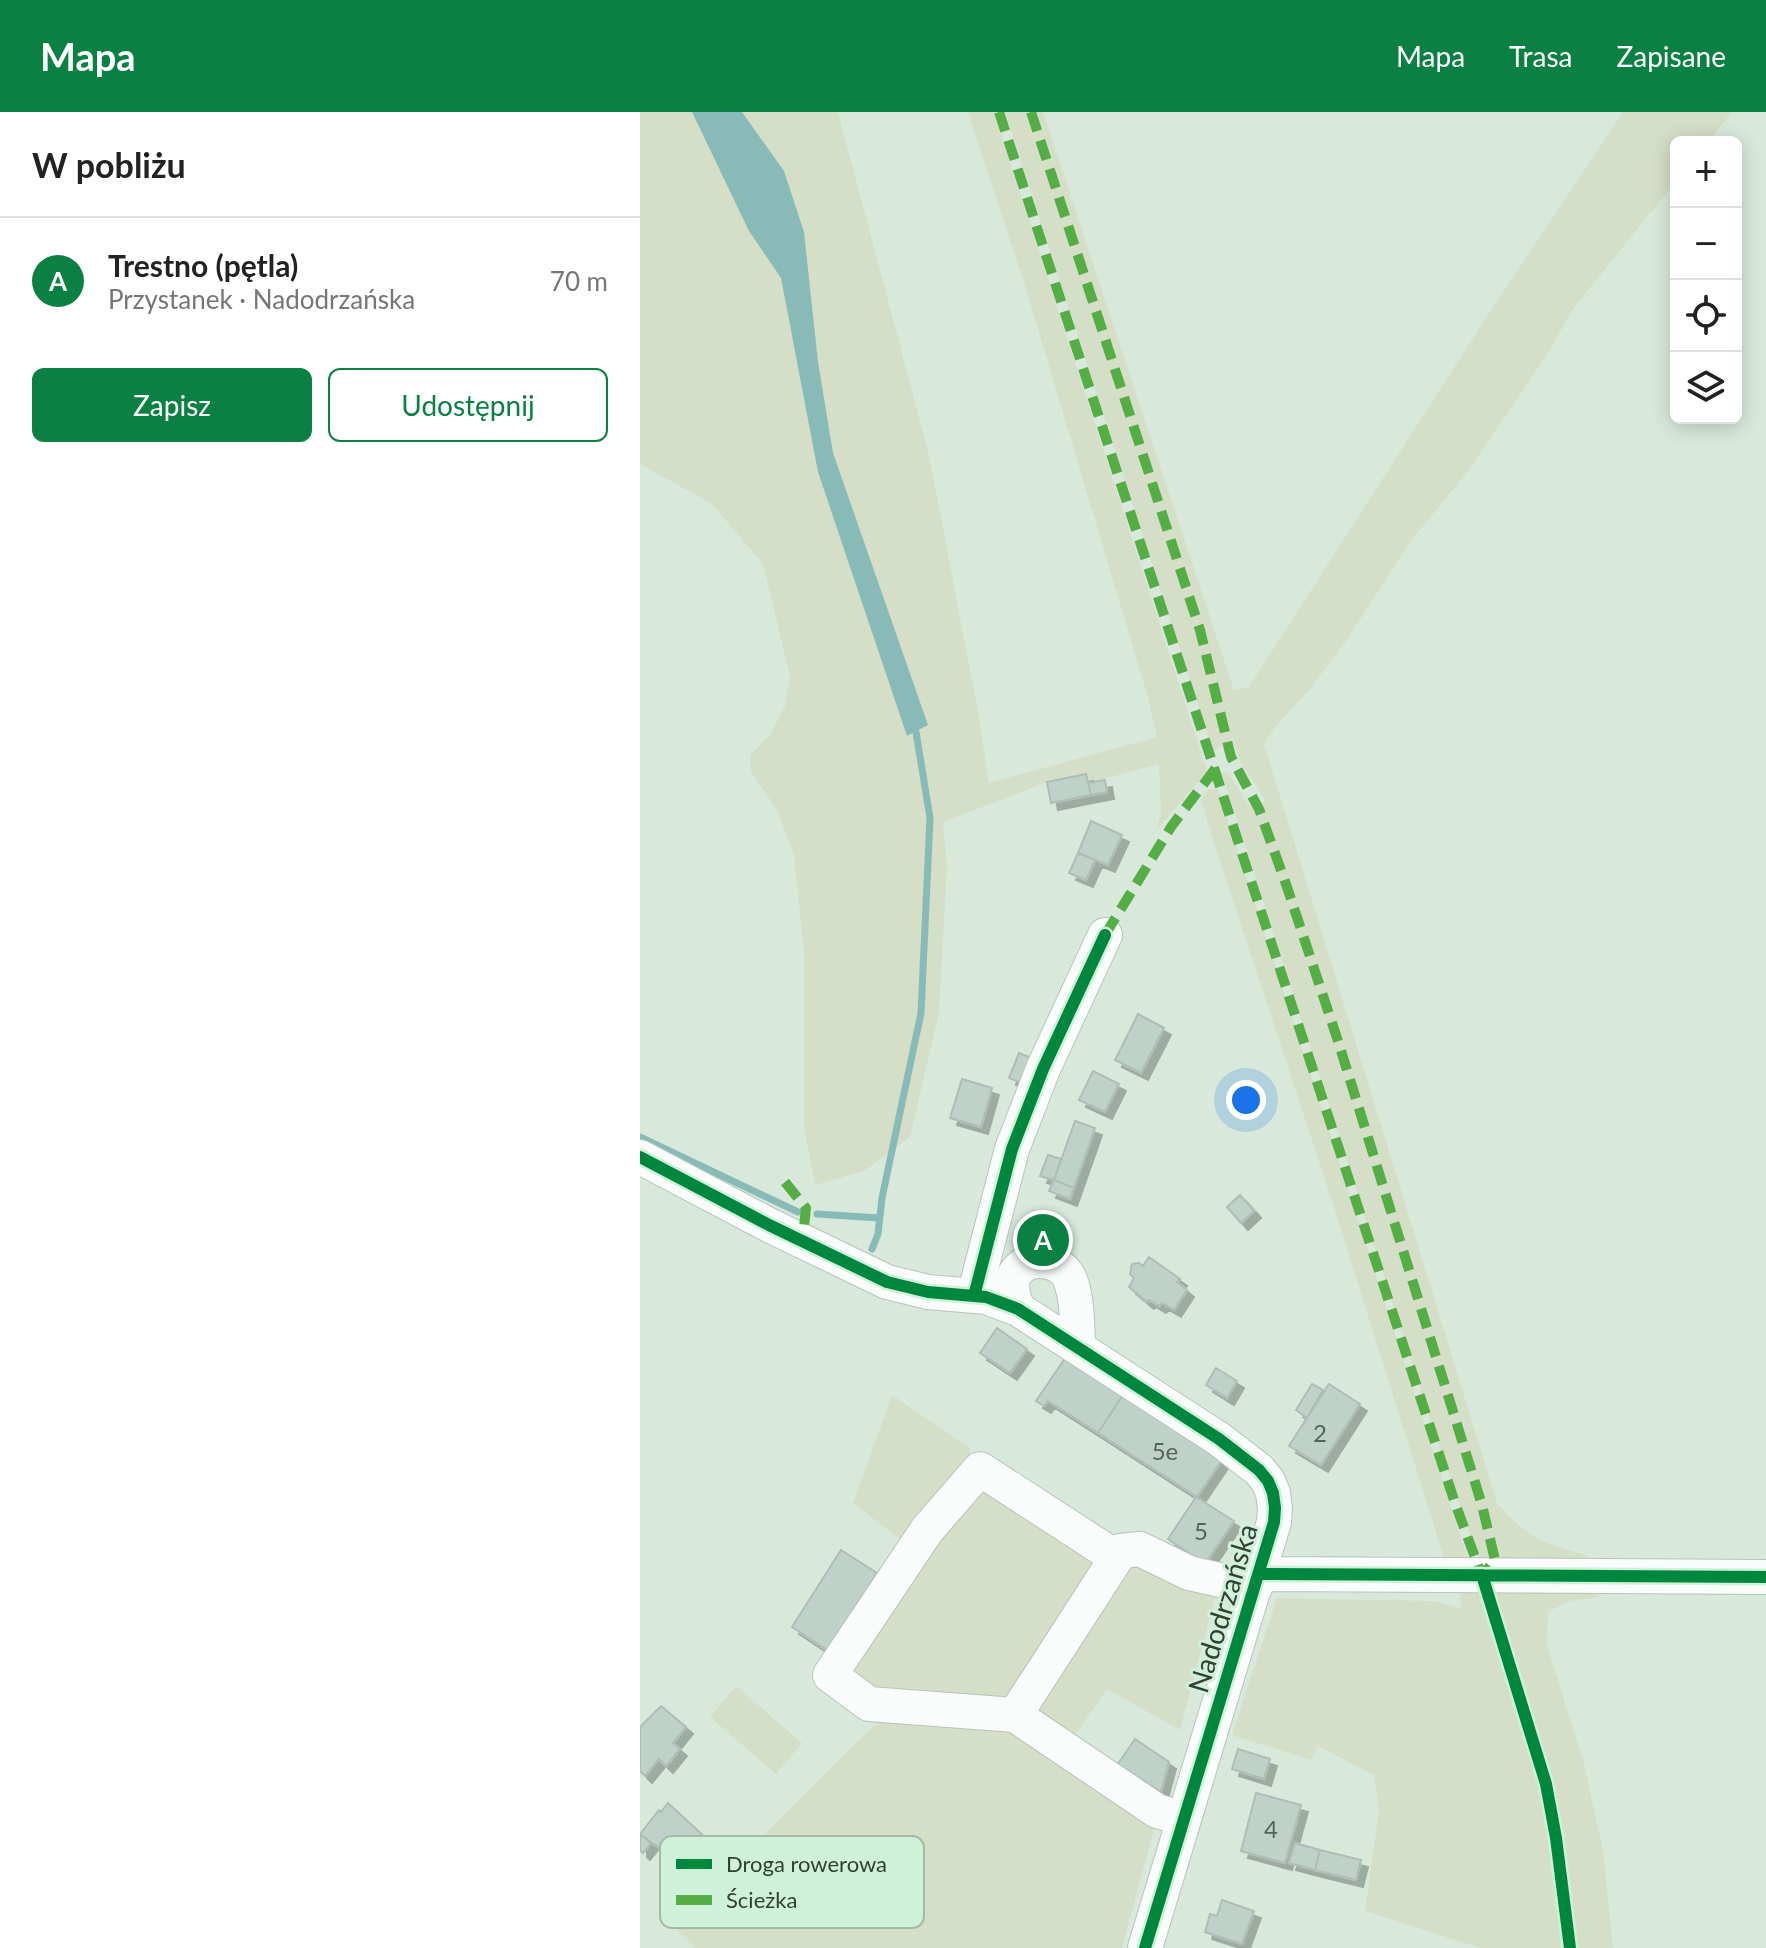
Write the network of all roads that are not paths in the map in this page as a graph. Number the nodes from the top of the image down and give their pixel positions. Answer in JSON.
{"nodes":[{"id":1,"x":1105,"y":935,"type":"dead end"},
{"id":2,"x":640,"y":1157,"type":"edge"},
{"id":3,"x":987,"y":1241,"type":"junction"},
{"id":4,"x":1033,"y":1261,"type":"junction"},
{"id":5,"x":974,"y":1296,"type":"junction"},
{"id":6,"x":1018,"y":1309,"type":"junction"},
{"id":7,"x":1078,"y":1346,"type":"junction"},
{"id":8,"x":1117,"y":1558,"type":"junction"},
{"id":9,"x":1766,"y":1577,"type":"edge"},
{"id":10,"x":1257,"y":1581,"type":"junction"},
{"id":11,"x":1015,"y":1715,"type":"junction"},
{"id":12,"x":1184,"y":1819,"type":"junction"},
{"id":13,"x":1145,"y":1948,"type":"edge"}],
"edges":[{"from":1,"to":3,"type":"street"},
{"from":2,"to":5,"type":"street","name":"Nadodrzańska"},
{"from":3,"to":4,"type":"street"},
{"from":3,"to":5,"type":"street"},
{"from":4,"to":6,"type":"street"},
{"from":4,"to":7,"type":"street"},
{"from":5,"to":6,"type":"street","name":"Nadodrzańska"},
{"from":6,"to":7,"type":"street","name":"Nadodrzańska"},
{"from":7,"to":10,"type":"street","name":"Nadodrzańska"},
{"from":8,"to":10,"type":"street"},
{"from":8,"to":11,"type":"street"},
{"from":8,"to":11,"type":"street"},
{"from":9,"to":10,"type":"street"},
{"from":10,"to":12,"type":"street","name":"Nadodrzańska"},
{"from":11,"to":12,"type":"street"},
{"from":12,"to":13,"type":"street","name":"Nadodrzańska"}]}
